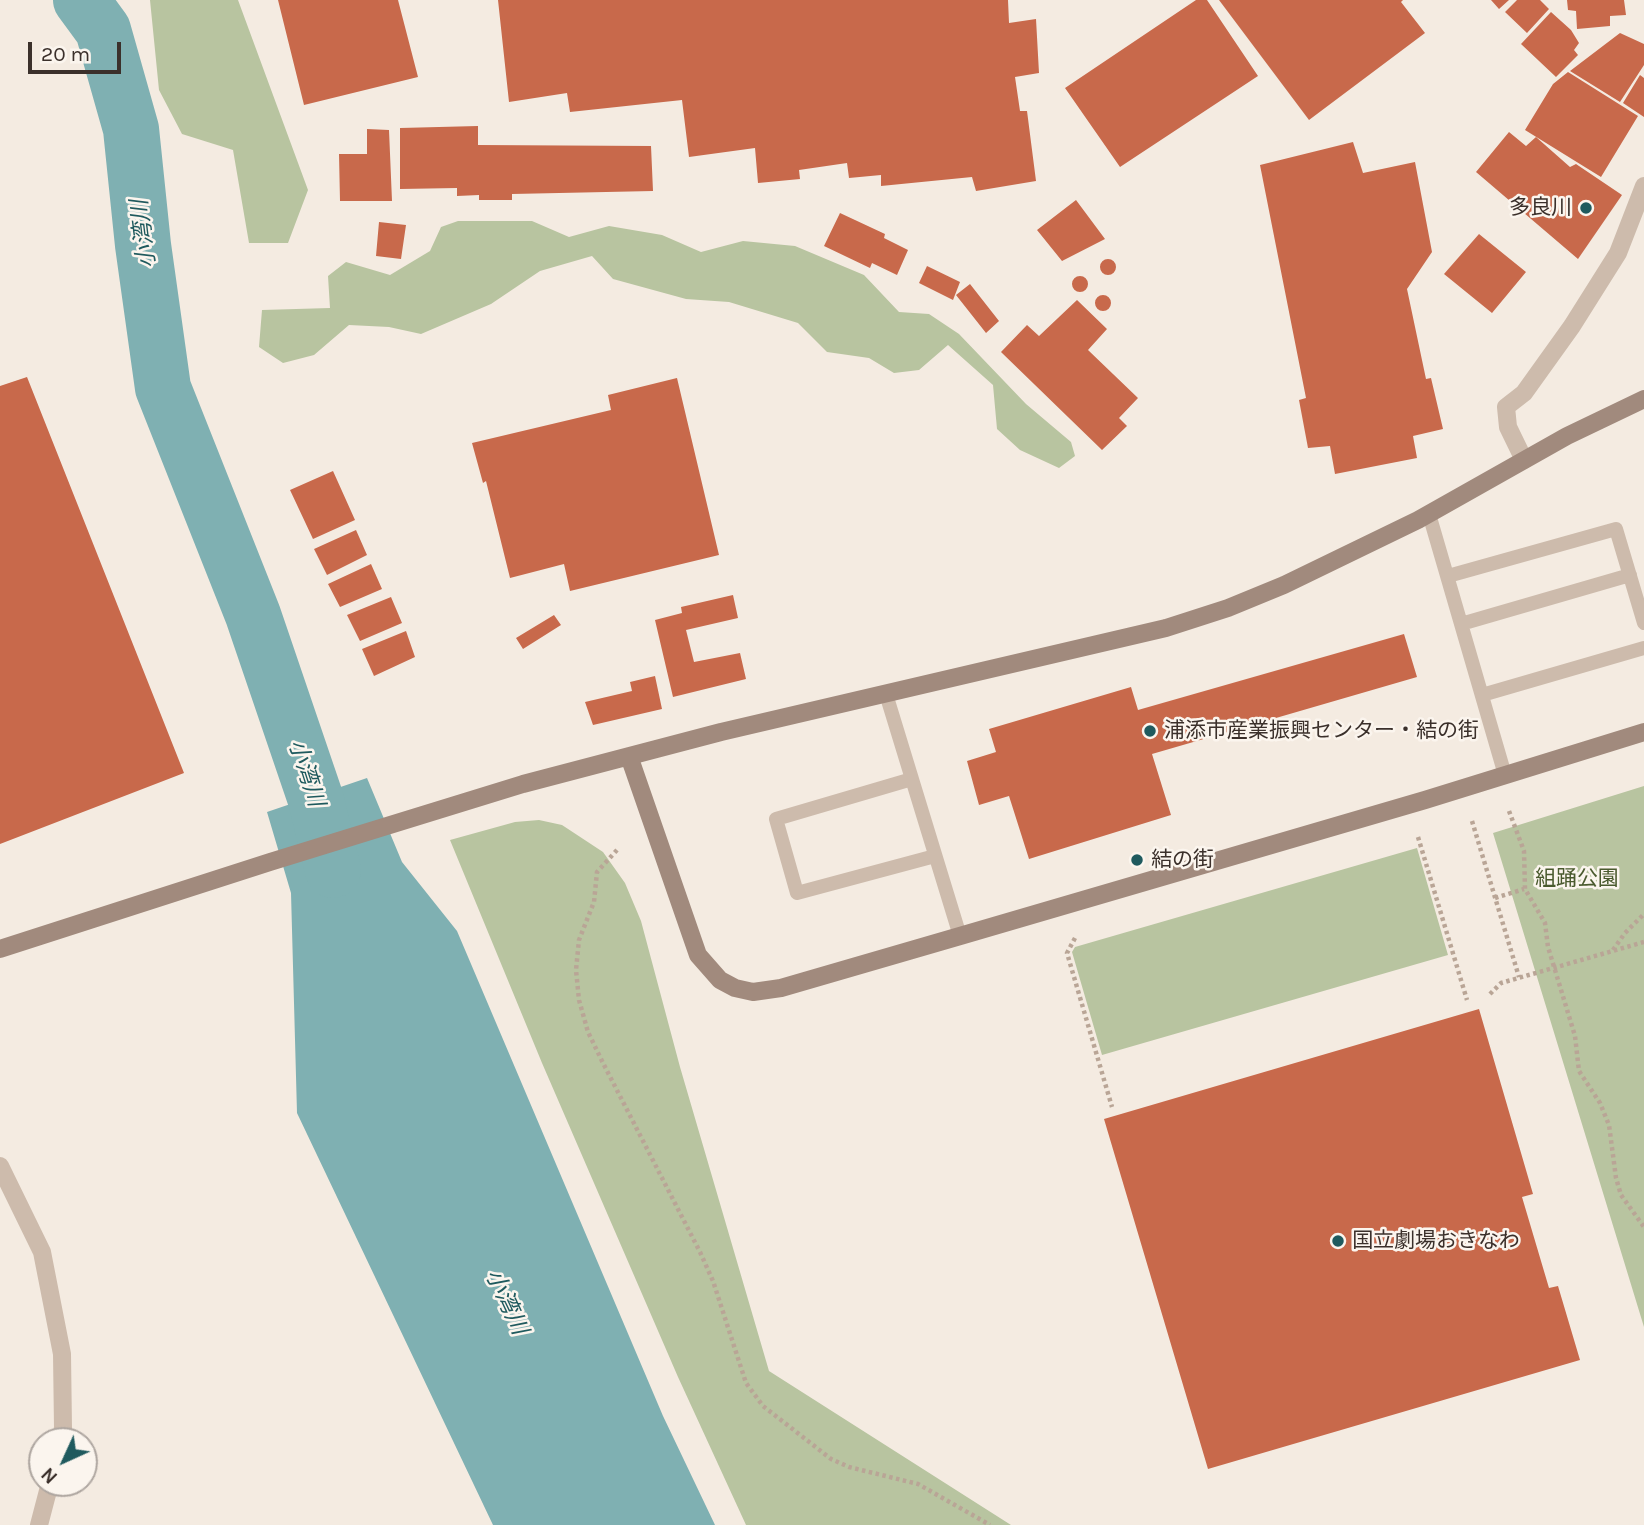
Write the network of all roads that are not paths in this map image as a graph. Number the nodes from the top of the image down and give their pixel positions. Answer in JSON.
{"nodes":[{"id":1,"x":1644,"y":186,"type":"edge"},
{"id":2,"x":1644,"y":398,"type":"edge"},
{"id":3,"x":1524,"y":460,"type":"junction"},
{"id":4,"x":1430,"y":514,"type":"junction"},
{"id":5,"x":1630,"y":575,"type":"junction"},
{"id":6,"x":1448,"y":576,"type":"junction"},
{"id":7,"x":1644,"y":623,"type":"edge"},
{"id":8,"x":1461,"y":624,"type":"junction"},
{"id":9,"x":1644,"y":648,"type":"edge"},
{"id":10,"x":886,"y":694,"type":"junction"},
{"id":11,"x":1482,"y":695,"type":"junction"},
{"id":12,"x":1644,"y":732,"type":"edge"},
{"id":13,"x":629,"y":756,"type":"junction"},
{"id":14,"x":1505,"y":775,"type":"junction"},
{"id":15,"x":912,"y":779,"type":"junction"},
{"id":16,"x":936,"y":856,"type":"junction"},
{"id":17,"x":960,"y":936,"type":"junction"},
{"id":18,"x":0,"y":949,"type":"edge"},
{"id":19,"x":0,"y":1166,"type":"edge"},
{"id":20,"x":63,"y":1427,"type":"edge"},
{"id":21,"x":46,"y":1497,"type":"edge"},
{"id":22,"x":39,"y":1525,"type":"edge"}],
"edges":[{"from":1,"to":3,"type":"street"},
{"from":2,"to":3,"type":"street"},
{"from":3,"to":4,"type":"street"},
{"from":4,"to":6,"type":"lane"},
{"from":4,"to":10,"type":"street"},
{"from":5,"to":6,"type":"lane"},
{"from":5,"to":7,"type":"lane"},
{"from":5,"to":8,"type":"lane"},
{"from":6,"to":8,"type":"lane"},
{"from":8,"to":11,"type":"lane"},
{"from":9,"to":11,"type":"lane"},
{"from":10,"to":13,"type":"street"},
{"from":10,"to":15,"type":"lane"},
{"from":11,"to":14,"type":"lane"},
{"from":12,"to":14,"type":"street"},
{"from":13,"to":17,"type":"street"},
{"from":13,"to":18,"type":"street"},
{"from":14,"to":17,"type":"street"},
{"from":15,"to":16,"type":"lane"},
{"from":15,"to":16,"type":"lane"},
{"from":16,"to":17,"type":"lane"},
{"from":19,"to":20,"type":"street"},
{"from":21,"to":22,"type":"street"}]}
